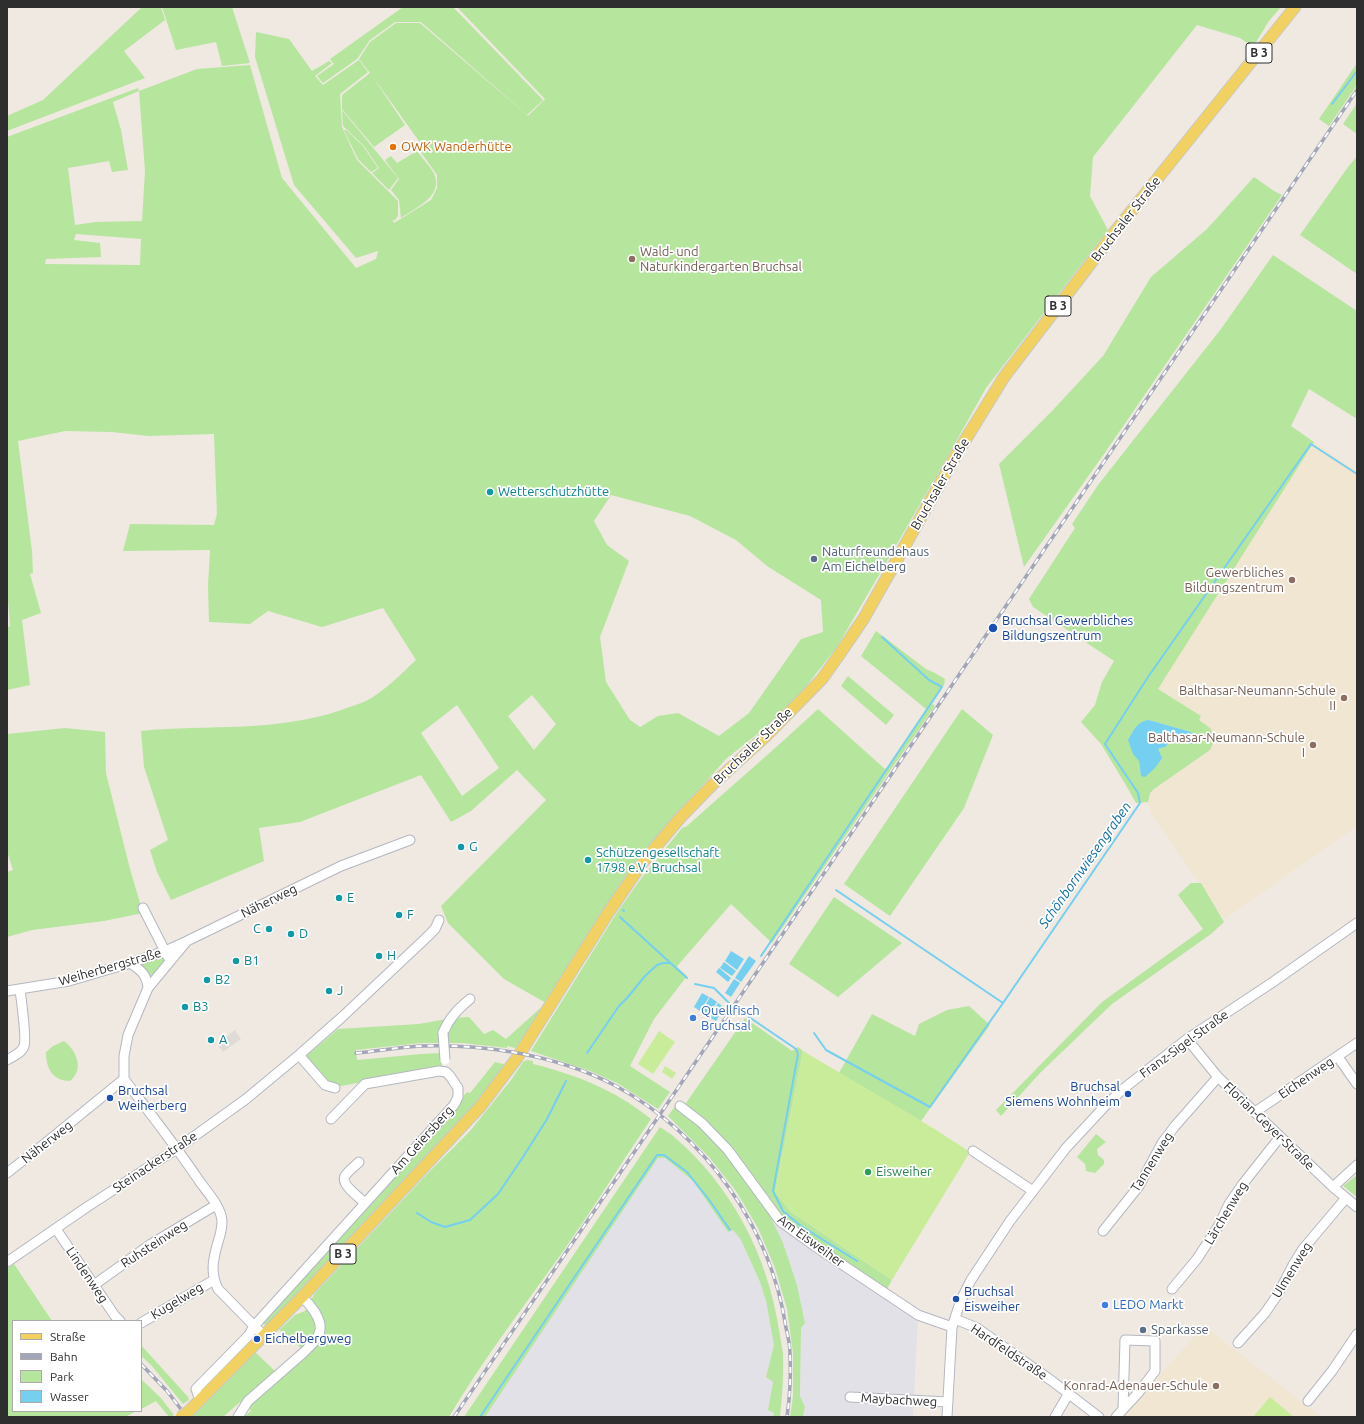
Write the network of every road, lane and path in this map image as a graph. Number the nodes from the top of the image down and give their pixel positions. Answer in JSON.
{"nodes":[{"id":1,"x":1290,"y":9,"type":"edge"},
{"id":2,"x":410,"y":840,"type":"dead end"},
{"id":3,"x":143,"y":908,"type":"dead end"},
{"id":4,"x":438,"y":920,"type":"dead end"},
{"id":5,"x":1357,"y":923,"type":"edge"},
{"id":6,"x":187,"y":941,"type":"junction"},
{"id":7,"x":165,"y":951,"type":"junction"},
{"id":8,"x":170,"y":962,"type":"junction"},
{"id":9,"x":130,"y":963,"type":"junction"},
{"id":10,"x":148,"y":988,"type":"junction"},
{"id":11,"x":20,"y":989,"type":"junction"},
{"id":12,"x":7,"y":991,"type":"edge"},
{"id":13,"x":470,"y":999,"type":"dead end"},
{"id":14,"x":1187,"y":1039,"type":"junction"},
{"id":15,"x":1357,"y":1043,"type":"edge"},
{"id":16,"x":299,"y":1055,"type":"junction"},
{"id":17,"x":1338,"y":1057,"type":"junction"},
{"id":18,"x":7,"y":1060,"type":"edge"},
{"id":19,"x":446,"y":1072,"type":"junction"},
{"id":20,"x":1218,"y":1077,"type":"junction"},
{"id":21,"x":124,"y":1079,"type":"junction"},
{"id":22,"x":1357,"y":1084,"type":"edge"},
{"id":23,"x":335,"y":1088,"type":"dead end"},
{"id":24,"x":680,"y":1106,"type":"dead end"},
{"id":25,"x":1255,"y":1112,"type":"junction"},
{"id":26,"x":331,"y":1119,"type":"dead end"},
{"id":27,"x":1280,"y":1137,"type":"junction"},
{"id":28,"x":178,"y":1148,"type":"junction"},
{"id":29,"x":973,"y":1151,"type":"dead end"},
{"id":30,"x":359,"y":1162,"type":"dead end"},
{"id":31,"x":1357,"y":1165,"type":"edge"},
{"id":32,"x":7,"y":1172,"type":"edge"},
{"id":33,"x":1333,"y":1187,"type":"junction"},
{"id":34,"x":1033,"y":1190,"type":"junction"},
{"id":35,"x":1346,"y":1198,"type":"junction"},
{"id":36,"x":366,"y":1203,"type":"junction"},
{"id":37,"x":216,"y":1205,"type":"junction"},
{"id":38,"x":1357,"y":1207,"type":"edge"},
{"id":39,"x":56,"y":1229,"type":"junction"},
{"id":40,"x":1103,"y":1231,"type":"dead end"},
{"id":41,"x":7,"y":1262,"type":"edge"},
{"id":42,"x":214,"y":1280,"type":"junction"},
{"id":43,"x":94,"y":1285,"type":"junction"},
{"id":44,"x":1172,"y":1289,"type":"dead end"},
{"id":45,"x":302,"y":1297,"type":"junction"},
{"id":46,"x":119,"y":1320,"type":"edge"},
{"id":47,"x":142,"y":1322,"type":"edge"},
{"id":48,"x":953,"y":1323,"type":"junction"},
{"id":49,"x":254,"y":1326,"type":"junction"},
{"id":50,"x":1357,"y":1334,"type":"edge"},
{"id":51,"x":264,"y":1336,"type":"junction"},
{"id":52,"x":1238,"y":1343,"type":"dead end"},
{"id":53,"x":1068,"y":1393,"type":"junction"},
{"id":54,"x":850,"y":1398,"type":"dead end"},
{"id":55,"x":200,"y":1400,"type":"junction"},
{"id":56,"x":1308,"y":1401,"type":"dead end"},
{"id":57,"x":948,"y":1402,"type":"junction"},
{"id":58,"x":1123,"y":1409,"type":"junction"},
{"id":59,"x":181,"y":1417,"type":"edge"},
{"id":60,"x":238,"y":1417,"type":"edge"},
{"id":61,"x":947,"y":1417,"type":"edge"},
{"id":62,"x":1055,"y":1417,"type":"edge"},
{"id":63,"x":1099,"y":1417,"type":"edge"},
{"id":64,"x":1116,"y":1417,"type":"edge"}],
"edges":[{"from":1,"to":45,"type":"main road","name":"Bruchsaler Straße","number":"B 3"},
{"from":2,"to":6,"type":"street","name":"Näherweg"},
{"from":3,"to":7,"type":"street"},
{"from":4,"to":16,"type":"street","name":"Steinackerstraße"},
{"from":5,"to":14,"type":"street","name":"Franz-Sigel-Straße"},
{"from":6,"to":7,"type":"street","name":"Weiherbergstraße"},
{"from":6,"to":8,"type":"street","name":"Näherweg"},
{"from":7,"to":8,"type":"street"},
{"from":7,"to":9,"type":"street","name":"Weiherbergstraße"},
{"from":8,"to":10,"type":"street","name":"Näherweg"},
{"from":9,"to":10,"type":"street"},
{"from":9,"to":11,"type":"street","name":"Weiherbergstraße"},
{"from":10,"to":21,"type":"street","name":"Näherweg"},
{"from":11,"to":12,"type":"street","name":"Weiherbergstraße"},
{"from":11,"to":18,"type":"street"},
{"from":13,"to":19,"type":"street","name":"Am Geiersberg","bridge":true},
{"from":14,"to":20,"type":"street","name":"Florian-Geyer-Straße"},
{"from":14,"to":34,"type":"street","name":"Franz-Sigel-Straße"},
{"from":15,"to":17,"type":"street","name":"Eichenweg"},
{"from":16,"to":23,"type":"street"},
{"from":16,"to":28,"type":"street","name":"Steinackerstraße"},
{"from":17,"to":22,"type":"street"},
{"from":17,"to":25,"type":"street","name":"Eichenweg"},
{"from":19,"to":26,"type":"street"},
{"from":19,"to":36,"type":"street","name":"Am Geiersberg"},
{"from":20,"to":25,"type":"street","name":"Florian-Geyer-Straße"},
{"from":20,"to":40,"type":"street","name":"Tannenweg"},
{"from":21,"to":28,"type":"street"},
{"from":21,"to":32,"type":"street","name":"Näherweg"},
{"from":24,"to":48,"type":"street","name":"Am Eisweiher"},
{"from":25,"to":27,"type":"street","name":"Florian-Geyer-Straße"},
{"from":27,"to":33,"type":"street","name":"Florian-Geyer-Straße"},
{"from":27,"to":44,"type":"street","name":"Lärchenweg"},
{"from":28,"to":37,"type":"street"},
{"from":28,"to":39,"type":"street","name":"Steinackerstraße"},
{"from":29,"to":34,"type":"street"},
{"from":30,"to":36,"type":"street"},
{"from":31,"to":33,"type":"street"},
{"from":33,"to":35,"type":"street","name":"Florian-Geyer-Straße"},
{"from":34,"to":48,"type":"street","name":"Franz-Sigel-Straße"},
{"from":35,"to":38,"type":"street","name":"Florian-Geyer-Straße"},
{"from":35,"to":52,"type":"street","name":"Ulmenweg"},
{"from":36,"to":49,"type":"street","name":"Am Geiersberg"},
{"from":37,"to":42,"type":"street"},
{"from":37,"to":43,"type":"street","name":"Ruhsteinweg"},
{"from":39,"to":41,"type":"street","name":"Steinackerstraße"},
{"from":39,"to":43,"type":"street","name":"Lindenweg"},
{"from":42,"to":47,"type":"street","name":"Kugelweg"},
{"from":42,"to":49,"type":"street"},
{"from":43,"to":46,"type":"street","name":"Lindenweg"},
{"from":45,"to":51,"type":"main road","number":"B 3"},
{"from":45,"to":60,"type":"street"},
{"from":48,"to":53,"type":"street","name":"Hardfeldstraße"},
{"from":48,"to":57,"type":"street","name":"Franz-Sigel-Straße"},
{"from":49,"to":51,"type":"street"},
{"from":49,"to":55,"type":"street","name":"Am Geiersberg"},
{"from":50,"to":56,"type":"street"},
{"from":51,"to":55,"type":"main road","number":"B 3"},
{"from":53,"to":62,"type":"street"},
{"from":53,"to":63,"type":"street","name":"Hardfeldstraße"},
{"from":54,"to":57,"type":"street","name":"Maybachweg"},
{"from":55,"to":59,"type":"main road","number":"B 3","bridge":true},
{"from":57,"to":61,"type":"street","name":"Franz-Sigel-Straße"},
{"from":58,"to":58,"type":"street"},
{"from":58,"to":64,"type":"street"}]}
